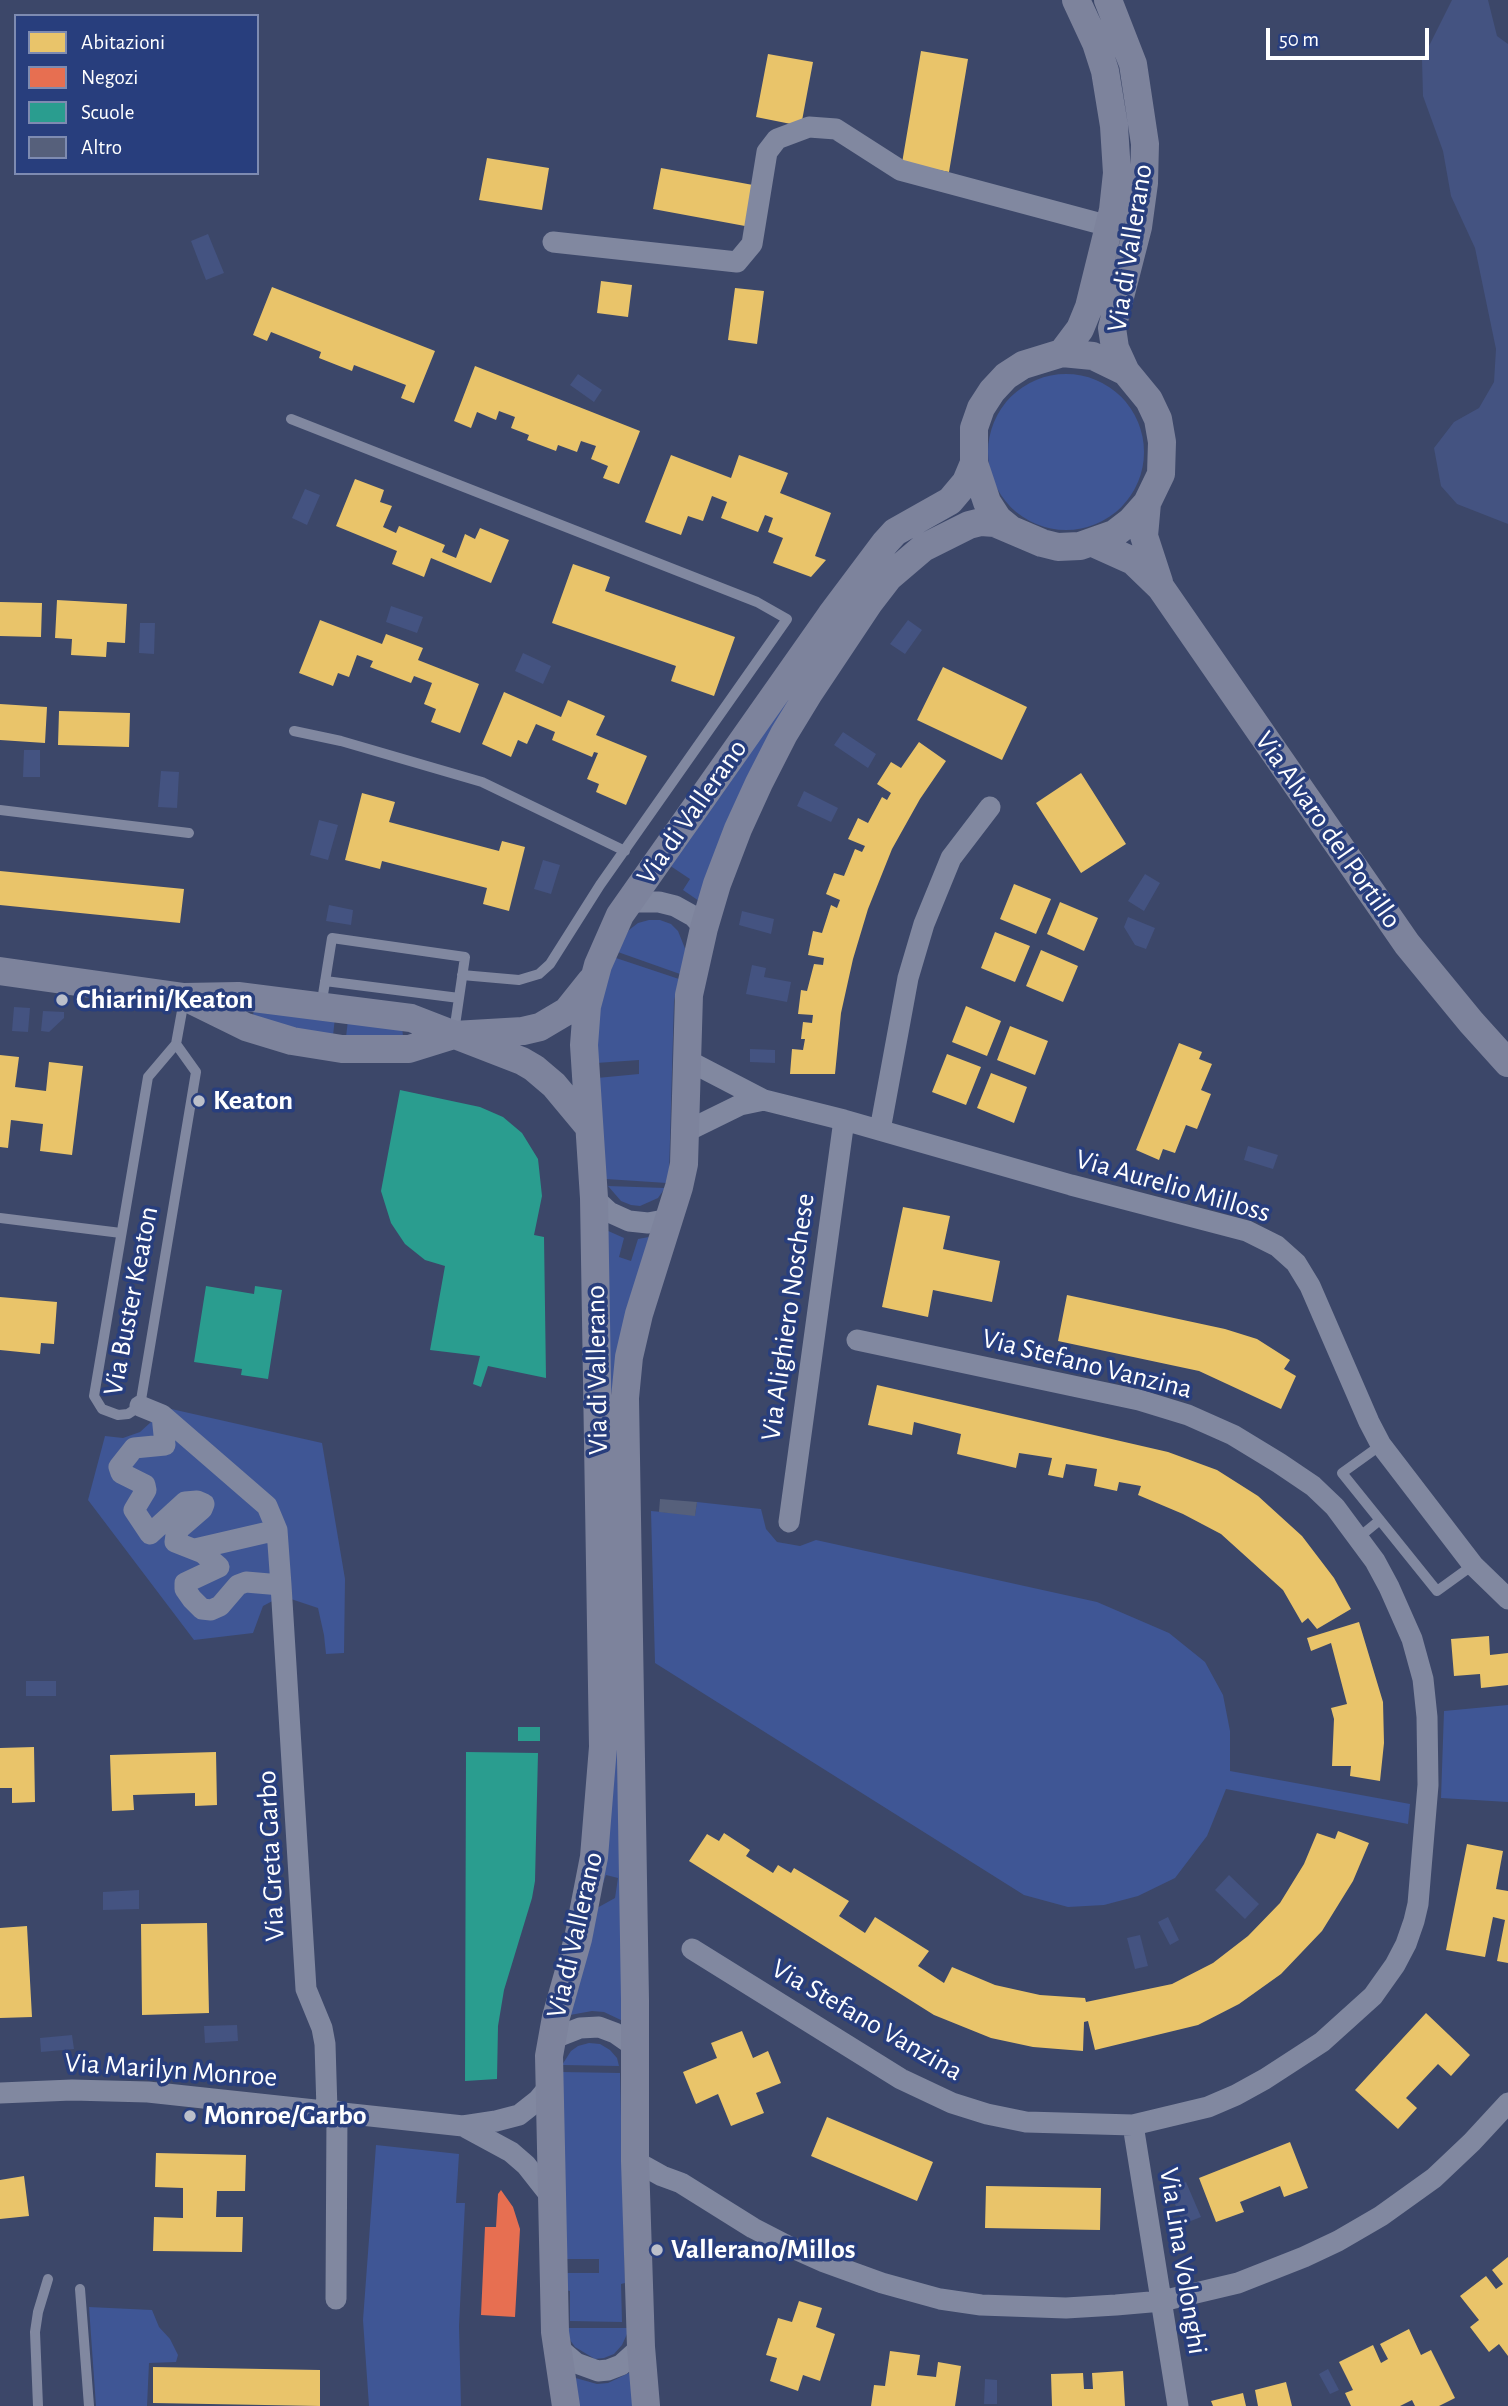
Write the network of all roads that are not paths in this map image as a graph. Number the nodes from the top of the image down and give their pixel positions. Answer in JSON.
{"nodes":[{"id":1,"x":1076,"y":0,"type":"edge"},
{"id":2,"x":1108,"y":0,"type":"edge"},
{"id":3,"x":1109,"y":226,"type":"junction"},
{"id":4,"x":553,"y":242,"type":"dead end"},
{"id":5,"x":1062,"y":353,"type":"junction"},
{"id":6,"x":1126,"y":372,"type":"junction"},
{"id":7,"x":291,"y":419,"type":"dead end"},
{"id":8,"x":974,"y":463,"type":"junction"},
{"id":9,"x":1147,"y":503,"type":"junction"},
{"id":10,"x":1009,"y":528,"type":"junction"},
{"id":11,"x":1093,"y":543,"type":"junction"},
{"id":12,"x":1161,"y":587,"type":"junction"},
{"id":13,"x":294,"y":730,"type":"dead end"},
{"id":14,"x":990,"y":807,"type":"dead end"},
{"id":15,"x":0,"y":810,"type":"edge"},
{"id":16,"x":189,"y":833,"type":"dead end"},
{"id":17,"x":625,"y":850,"type":"junction"},
{"id":18,"x":629,"y":902,"type":"junction"},
{"id":19,"x":704,"y":928,"type":"junction"},
{"id":20,"x":0,"y":971,"type":"edge"},
{"id":21,"x":462,"y":975,"type":"junction"},
{"id":22,"x":594,"y":976,"type":"junction"},
{"id":23,"x":323,"y":994,"type":"junction"},
{"id":24,"x":184,"y":997,"type":"junction"},
{"id":25,"x":459,"y":998,"type":"junction"},
{"id":26,"x":246,"y":1012,"type":"junction"},
{"id":27,"x":412,"y":1034,"type":"junction"},
{"id":28,"x":454,"y":1035,"type":"junction"},
{"id":29,"x":176,"y":1044,"type":"junction"},
{"id":30,"x":687,"y":1060,"type":"junction"},
{"id":31,"x":1508,"y":1063,"type":"edge"},
{"id":32,"x":764,"y":1100,"type":"junction"},
{"id":33,"x":844,"y":1120,"type":"junction"},
{"id":34,"x":589,"y":1127,"type":"junction"},
{"id":35,"x":880,"y":1130,"type":"junction"},
{"id":36,"x":685,"y":1132,"type":"junction"},
{"id":37,"x":594,"y":1198,"type":"junction"},
{"id":38,"x":0,"y":1218,"type":"edge"},
{"id":39,"x":669,"y":1219,"type":"junction"},
{"id":40,"x":121,"y":1233,"type":"junction"},
{"id":41,"x":857,"y":1340,"type":"dead end"},
{"id":42,"x":140,"y":1406,"type":"junction"},
{"id":43,"x":162,"y":1415,"type":"junction"},
{"id":44,"x":1381,"y":1445,"type":"junction"},
{"id":45,"x":1380,"y":1520,"type":"junction"},
{"id":46,"x":789,"y":1522,"type":"dead end"},
{"id":47,"x":277,"y":1530,"type":"junction"},
{"id":48,"x":1358,"y":1538,"type":"junction"},
{"id":49,"x":195,"y":1549,"type":"junction"},
{"id":50,"x":1474,"y":1564,"type":"junction"},
{"id":51,"x":281,"y":1590,"type":"junction"},
{"id":52,"x":1508,"y":1599,"type":"edge"},
{"id":53,"x":692,"y":1949,"type":"dead end"},
{"id":54,"x":552,"y":2039,"type":"junction"},
{"id":55,"x":635,"y":2047,"type":"junction"},
{"id":56,"x":548,"y":2088,"type":"junction"},
{"id":57,"x":0,"y":2093,"type":"edge"},
{"id":58,"x":1508,"y":2103,"type":"edge"},
{"id":59,"x":332,"y":2110,"type":"junction"},
{"id":60,"x":1133,"y":2125,"type":"junction"},
{"id":61,"x":463,"y":2126,"type":"junction"},
{"id":62,"x":635,"y":2161,"type":"junction"},
{"id":63,"x":552,"y":2198,"type":"junction"},
{"id":64,"x":48,"y":2279,"type":"dead end"},
{"id":65,"x":80,"y":2289,"type":"dead end"},
{"id":66,"x":336,"y":2300,"type":"dead end"},
{"id":67,"x":1162,"y":2301,"type":"junction"},
{"id":68,"x":556,"y":2346,"type":"junction"},
{"id":69,"x":640,"y":2347,"type":"junction"},
{"id":70,"x":38,"y":2406,"type":"edge"},
{"id":71,"x":89,"y":2406,"type":"edge"},
{"id":72,"x":566,"y":2406,"type":"edge"},
{"id":73,"x":646,"y":2406,"type":"edge"},
{"id":74,"x":1178,"y":2406,"type":"edge"}],
"edges":[{"from":1,"to":3,"type":"street","name":"Via di Vallerano"},
{"from":2,"to":6,"type":"street","name":"Via di Vallerano"},
{"from":3,"to":4,"type":"street"},
{"from":3,"to":5,"type":"street","name":"Via di Vallerano"},
{"from":5,"to":6,"type":"street","name":"Via di Vallerano"},
{"from":5,"to":8,"type":"street","name":"Via di Vallerano"},
{"from":6,"to":9,"type":"street","name":"Via di Vallerano"},
{"from":7,"to":17,"type":"lane"},
{"from":8,"to":10,"type":"street","name":"Via di Vallerano"},
{"from":8,"to":18,"type":"street","name":"Via di Vallerano"},
{"from":9,"to":11,"type":"street","name":"Via di Vallerano"},
{"from":9,"to":12,"type":"street","name":"Via Alvaro del Portillo"},
{"from":10,"to":11,"type":"street","name":"Via di Vallerano"},
{"from":10,"to":19,"type":"street","name":"Via di Vallerano"},
{"from":11,"to":12,"type":"street","name":"Via Alvaro del Portillo"},
{"from":12,"to":31,"type":"street","name":"Via Alvaro del Portillo"},
{"from":13,"to":17,"type":"lane"},
{"from":14,"to":35,"type":"street"},
{"from":15,"to":16,"type":"lane"},
{"from":17,"to":21,"type":"lane"},
{"from":18,"to":19,"type":"street"},
{"from":18,"to":22,"type":"street","name":"Via di Vallerano"},
{"from":19,"to":30,"type":"street","name":"Via di Vallerano"},
{"from":20,"to":24,"type":"street"},
{"from":21,"to":23,"type":"lane"},
{"from":21,"to":25,"type":"lane"},
{"from":22,"to":28,"type":"street"},
{"from":22,"to":34,"type":"street","name":"Via di Vallerano"},
{"from":23,"to":25,"type":"lane"},
{"from":23,"to":26,"type":"street"},
{"from":23,"to":27,"type":"street"},
{"from":24,"to":26,"type":"street"},
{"from":24,"to":29,"type":"lane"},
{"from":25,"to":28,"type":"lane"},
{"from":26,"to":27,"type":"street"},
{"from":27,"to":28,"type":"street"},
{"from":28,"to":34,"type":"street"},
{"from":29,"to":40,"type":"lane","name":"Via Buster Keaton"},
{"from":29,"to":42,"type":"lane","name":"Via Buster Keaton"},
{"from":30,"to":32,"type":"street","name":"Via Aurelio Milloss"},
{"from":30,"to":36,"type":"street","name":"Via di Vallerano"},
{"from":32,"to":33,"type":"street","name":"Via Aurelio Milloss"},
{"from":32,"to":36,"type":"street"},
{"from":33,"to":35,"type":"street","name":"Via Aurelio Milloss"},
{"from":33,"to":46,"type":"street","name":"Via Alighiero Noschese"},
{"from":34,"to":37,"type":"street","name":"Via di Vallerano"},
{"from":35,"to":44,"type":"street","name":"Via Aurelio Milloss"},
{"from":36,"to":39,"type":"street","name":"Via di Vallerano"},
{"from":37,"to":39,"type":"street"},
{"from":37,"to":54,"type":"street","name":"Via di Vallerano"},
{"from":38,"to":40,"type":"lane"},
{"from":39,"to":55,"type":"street","name":"Via di Vallerano"},
{"from":40,"to":42,"type":"lane","name":"Via Buster Keaton"},
{"from":41,"to":48,"type":"street","name":"Via Stefano Vanzina"},
{"from":42,"to":43,"type":"street"},
{"from":43,"to":47,"type":"street"},
{"from":43,"to":49,"type":"street"},
{"from":44,"to":45,"type":"lane"},
{"from":44,"to":50,"type":"street","name":"Via Aurelio Milloss"},
{"from":45,"to":48,"type":"lane"},
{"from":45,"to":50,"type":"lane"},
{"from":47,"to":49,"type":"street"},
{"from":47,"to":51,"type":"street","name":"Via Greta Garbo"},
{"from":48,"to":60,"type":"street","name":"Via Stefano Vanzina"},
{"from":49,"to":51,"type":"street"},
{"from":50,"to":52,"type":"street","name":"Via Aurelio Milloss"},
{"from":51,"to":59,"type":"street","name":"Via Greta Garbo"},
{"from":53,"to":60,"type":"street","name":"Via Stefano Vanzina"},
{"from":54,"to":55,"type":"street"},
{"from":54,"to":56,"type":"street","name":"Via di Vallerano"},
{"from":55,"to":62,"type":"street","name":"Via di Vallerano"},
{"from":56,"to":61,"type":"street","name":"Via Marilyn Monroe"},
{"from":56,"to":63,"type":"street","name":"Via di Vallerano"},
{"from":57,"to":59,"type":"street","name":"Via Marilyn Monroe"},
{"from":58,"to":67,"type":"street"},
{"from":59,"to":61,"type":"street","name":"Via Marilyn Monroe"},
{"from":59,"to":66,"type":"street"},
{"from":60,"to":67,"type":"street","name":"Via Lina Volonghi"},
{"from":61,"to":63,"type":"street","name":"Via Marilyn Monroe"},
{"from":62,"to":67,"type":"street"},
{"from":62,"to":69,"type":"street","name":"Via di Vallerano"},
{"from":63,"to":68,"type":"street","name":"Via di Vallerano"},
{"from":64,"to":70,"type":"lane"},
{"from":65,"to":71,"type":"lane"},
{"from":67,"to":74,"type":"street","name":"Via Lina Volonghi"},
{"from":68,"to":69,"type":"street"},
{"from":68,"to":72,"type":"street","name":"Via di Vallerano"},
{"from":69,"to":73,"type":"street","name":"Via di Vallerano"}]}
